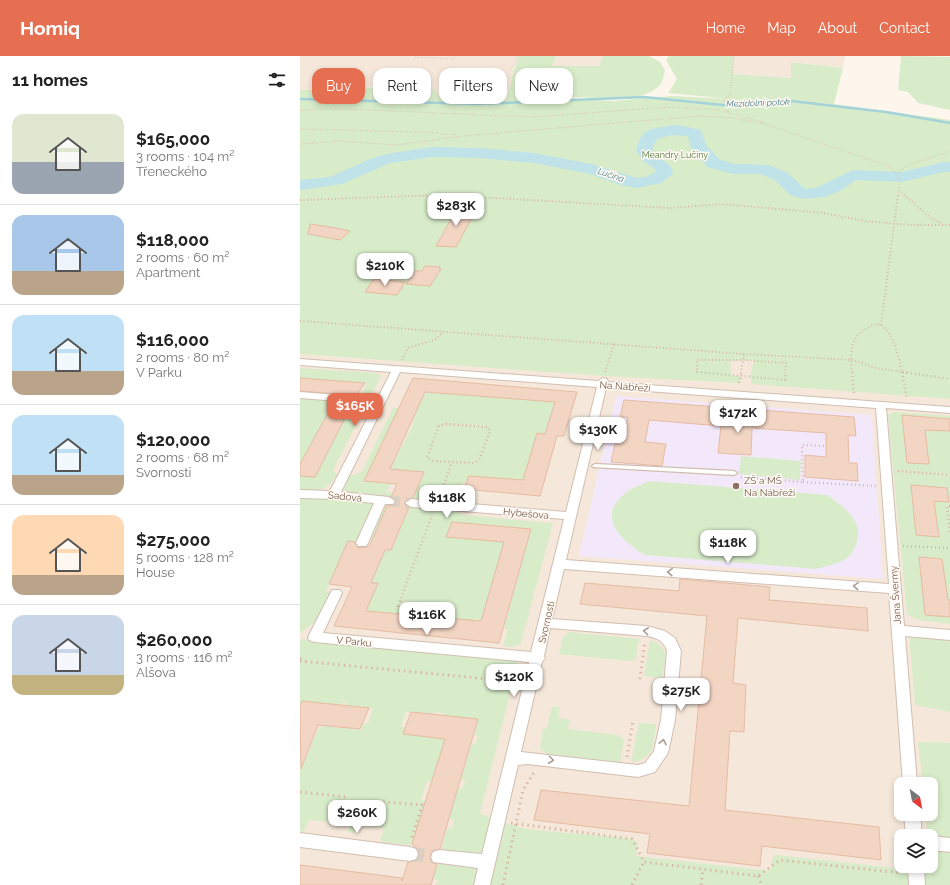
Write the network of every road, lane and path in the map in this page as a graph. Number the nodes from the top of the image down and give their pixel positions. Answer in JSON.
{"nodes":[{"id":1,"x":455,"y":56,"type":"edge"},
{"id":2,"x":518,"y":56,"type":"edge"},
{"id":3,"x":734,"y":56,"type":"edge"},
{"id":4,"x":415,"y":57,"type":"dead end"},
{"id":5,"x":510,"y":71,"type":"dead end"},
{"id":6,"x":300,"y":110,"type":"edge"},
{"id":7,"x":728,"y":112,"type":"junction"},
{"id":8,"x":778,"y":128,"type":"junction"},
{"id":9,"x":300,"y":129,"type":"edge"},
{"id":10,"x":463,"y":136,"type":"junction"},
{"id":11,"x":300,"y":144,"type":"edge"},
{"id":12,"x":950,"y":151,"type":"edge"},
{"id":13,"x":896,"y":173,"type":"junction"},
{"id":14,"x":899,"y":190,"type":"junction"},
{"id":15,"x":300,"y":200,"type":"edge"},
{"id":16,"x":895,"y":224,"type":"junction"},
{"id":17,"x":950,"y":224,"type":"edge"},
{"id":18,"x":944,"y":225,"type":"junction"},
{"id":19,"x":300,"y":321,"type":"edge"},
{"id":20,"x":881,"y":325,"type":"junction"},
{"id":21,"x":443,"y":331,"type":"junction"},
{"id":22,"x":614,"y":344,"type":"junction"},
{"id":23,"x":744,"y":354,"type":"junction"},
{"id":24,"x":743,"y":360,"type":"junction"},
{"id":25,"x":852,"y":360,"type":"junction"},
{"id":26,"x":300,"y":362,"type":"edge"},
{"id":27,"x":397,"y":369,"type":"junction"},
{"id":28,"x":606,"y":370,"type":"dead end"},
{"id":29,"x":902,"y":372,"type":"junction"},
{"id":30,"x":741,"y":377,"type":"junction"},
{"id":31,"x":950,"y":378,"type":"edge"},
{"id":32,"x":603,"y":383,"type":"junction"},
{"id":33,"x":740,"y":383,"type":"dead end"},
{"id":34,"x":300,"y":395,"type":"edge"},
{"id":35,"x":338,"y":398,"type":"dead end"},
{"id":36,"x":854,"y":403,"type":"junction"},
{"id":37,"x":881,"y":405,"type":"junction"},
{"id":38,"x":909,"y":407,"type":"junction"},
{"id":39,"x":950,"y":410,"type":"edge"},
{"id":40,"x":826,"y":446,"type":"dead end"},
{"id":41,"x":452,"y":462,"type":"junction"},
{"id":42,"x":595,"y":466,"type":"dead end"},
{"id":43,"x":893,"y":470,"type":"dead end"},
{"id":44,"x":734,"y":473,"type":"joint"},
{"id":45,"x":950,"y":475,"type":"edge"},
{"id":46,"x":803,"y":482,"type":"junction"},
{"id":47,"x":887,"y":487,"type":"junction"},
{"id":48,"x":300,"y":494,"type":"edge"},
{"id":49,"x":334,"y":494,"type":"junction"},
{"id":50,"x":411,"y":503,"type":"tunnel mouth"},
{"id":51,"x":436,"y":505,"type":"junction"},
{"id":52,"x":950,"y":506,"type":"edge"},
{"id":53,"x":570,"y":516,"type":"junction"},
{"id":54,"x":950,"y":533,"type":"edge"},
{"id":55,"x":362,"y":543,"type":"dead end"},
{"id":56,"x":901,"y":546,"type":"dead end"},
{"id":57,"x":950,"y":548,"type":"edge"},
{"id":58,"x":560,"y":564,"type":"junction"},
{"id":59,"x":895,"y":589,"type":"junction"},
{"id":60,"x":336,"y":593,"type":"dead end"},
{"id":61,"x":398,"y":606,"type":"dead end"},
{"id":62,"x":546,"y":623,"type":"junction"},
{"id":63,"x":898,"y":630,"type":"junction"},
{"id":64,"x":647,"y":631,"type":"junction"},
{"id":65,"x":950,"y":635,"type":"edge"},
{"id":66,"x":538,"y":658,"type":"junction"},
{"id":67,"x":300,"y":660,"type":"edge"},
{"id":68,"x":640,"y":679,"type":"dead end"},
{"id":69,"x":531,"y":683,"type":"junction"},
{"id":70,"x":633,"y":720,"type":"dead end"},
{"id":71,"x":512,"y":759,"type":"junction"},
{"id":72,"x":539,"y":759,"type":"junction"},
{"id":73,"x":625,"y":769,"type":"junction"},
{"id":74,"x":909,"y":777,"type":"edge"},
{"id":75,"x":300,"y":792,"type":"edge"},
{"id":76,"x":347,"y":797,"type":"dead end"},
{"id":77,"x":372,"y":801,"type":"dead end"},
{"id":78,"x":496,"y":822,"type":"junction"},
{"id":79,"x":516,"y":824,"type":"junction"},
{"id":80,"x":300,"y":840,"type":"edge"},
{"id":81,"x":938,"y":844,"type":"edge"},
{"id":82,"x":950,"y":845,"type":"edge"},
{"id":83,"x":409,"y":854,"type":"joint"},
{"id":84,"x":439,"y":857,"type":"tunnel mouth"},
{"id":85,"x":487,"y":862,"type":"junction"},
{"id":86,"x":644,"y":862,"type":"junction"},
{"id":87,"x":703,"y":869,"type":"junction"},
{"id":88,"x":917,"y":875,"type":"edge"},
{"id":89,"x":758,"y":876,"type":"junction"},
{"id":90,"x":482,"y":885,"type":"edge"},
{"id":91,"x":503,"y":885,"type":"edge"},
{"id":92,"x":632,"y":885,"type":"edge"},
{"id":93,"x":701,"y":885,"type":"edge"},
{"id":94,"x":762,"y":885,"type":"edge"}],
"edges":[{"from":1,"to":4,"type":"path"},
{"from":2,"to":5,"type":"path"},
{"from":3,"to":7,"type":"path"},
{"from":6,"to":7,"type":"path"},
{"from":7,"to":8,"type":"path"},
{"from":8,"to":10,"type":"path"},
{"from":8,"to":13,"type":"path"},
{"from":9,"to":10,"type":"path"},
{"from":10,"to":11,"type":"path"},
{"from":12,"to":13,"type":"path"},
{"from":13,"to":14,"type":"path"},
{"from":14,"to":16,"type":"path"},
{"from":14,"to":18,"type":"path"},
{"from":15,"to":16,"type":"path"},
{"from":16,"to":18,"type":"path"},
{"from":16,"to":20,"type":"path"},
{"from":17,"to":18,"type":"path"},
{"from":19,"to":21,"type":"path"},
{"from":20,"to":25,"type":"path"},
{"from":20,"to":29,"type":"path"},
{"from":21,"to":22,"type":"path"},
{"from":21,"to":27,"type":"path"},
{"from":22,"to":23,"type":"path"},
{"from":22,"to":28,"type":"path"},
{"from":23,"to":24,"type":"path"},
{"from":23,"to":25,"type":"path"},
{"from":24,"to":30,"type":"path"},
{"from":24,"to":30,"type":"path"},
{"from":24,"to":30,"type":"path"},
{"from":25,"to":29,"type":"path"},
{"from":25,"to":36,"type":"path"},
{"from":26,"to":27,"type":"street","name":"Na Nábřeží"},
{"from":27,"to":32,"type":"street","name":"Na Nábřeží"},
{"from":27,"to":49,"type":"street"},
{"from":29,"to":31,"type":"path"},
{"from":29,"to":38,"type":"path"},
{"from":30,"to":33,"type":"path"},
{"from":32,"to":36,"type":"street","name":"Na Nábřeží"},
{"from":32,"to":53,"type":"street","name":"Svornosti"},
{"from":34,"to":35,"type":"street"},
{"from":36,"to":37,"type":"street","name":"Na Nábřeží"},
{"from":37,"to":38,"type":"street","name":"Na Nábřeží"},
{"from":37,"to":47,"type":"street","name":"Jana Švermy"},
{"from":38,"to":39,"type":"street","name":"Na Nábřeží"},
{"from":40,"to":46,"type":"path"},
{"from":41,"to":41,"type":"path"},
{"from":41,"to":51,"type":"path"},
{"from":42,"to":44,"type":"lane"},
{"from":43,"to":45,"type":"path"},
{"from":44,"to":46,"type":"path"},
{"from":46,"to":47,"type":"path"},
{"from":47,"to":59,"type":"street","name":"Jana Švermy"},
{"from":48,"to":49,"type":"street","name":"Sadová"},
{"from":49,"to":55,"type":"street","name":"Sadová"},
{"from":50,"to":51,"type":"street","name":"Hybešova"},
{"from":51,"to":53,"type":"street","name":"Hybešova"},
{"from":51,"to":61,"type":"path"},
{"from":52,"to":54,"type":"path"},
{"from":53,"to":58,"type":"street","name":"Svornosti"},
{"from":56,"to":57,"type":"path"},
{"from":59,"to":58,"type":"street","one_way":true},
{"from":58,"to":62,"type":"street","name":"Svornosti"},
{"from":59,"to":63,"type":"street","name":"Jana Švermy"},
{"from":60,"to":66,"type":"street","name":"V Parku"},
{"from":64,"to":62,"type":"street","one_way":true},
{"from":62,"to":66,"type":"street","name":"Svornosti"},
{"from":63,"to":65,"type":"street"},
{"from":63,"to":74,"type":"street","name":"Jana Švermy"},
{"from":64,"to":68,"type":"path"},
{"from":73,"to":64,"type":"street","one_way":true},
{"from":66,"to":69,"type":"street","name":"Svornosti"},
{"from":67,"to":69,"type":"path"},
{"from":69,"to":71,"type":"street","name":"Svornosti"},
{"from":70,"to":73,"type":"path"},
{"from":71,"to":72,"type":"street"},
{"from":71,"to":78,"type":"street","name":"Svornosti"},
{"from":72,"to":73,"type":"street","one_way":true},
{"from":72,"to":79,"type":"path"},
{"from":75,"to":76,"type":"path"},
{"from":77,"to":83,"type":"path"},
{"from":78,"to":79,"type":"path"},
{"from":78,"to":85,"type":"street","name":"Svornosti"},
{"from":79,"to":86,"type":"path"},
{"from":79,"to":91,"type":"path"},
{"from":80,"to":83,"type":"street"},
{"from":81,"to":82,"type":"street"},
{"from":84,"to":85,"type":"street"},
{"from":85,"to":90,"type":"street","name":"Svornosti"},
{"from":86,"to":87,"type":"path"},
{"from":86,"to":92,"type":"path"},
{"from":87,"to":89,"type":"path"},
{"from":87,"to":93,"type":"path"},
{"from":88,"to":89,"type":"path"},
{"from":89,"to":94,"type":"path"}]}
